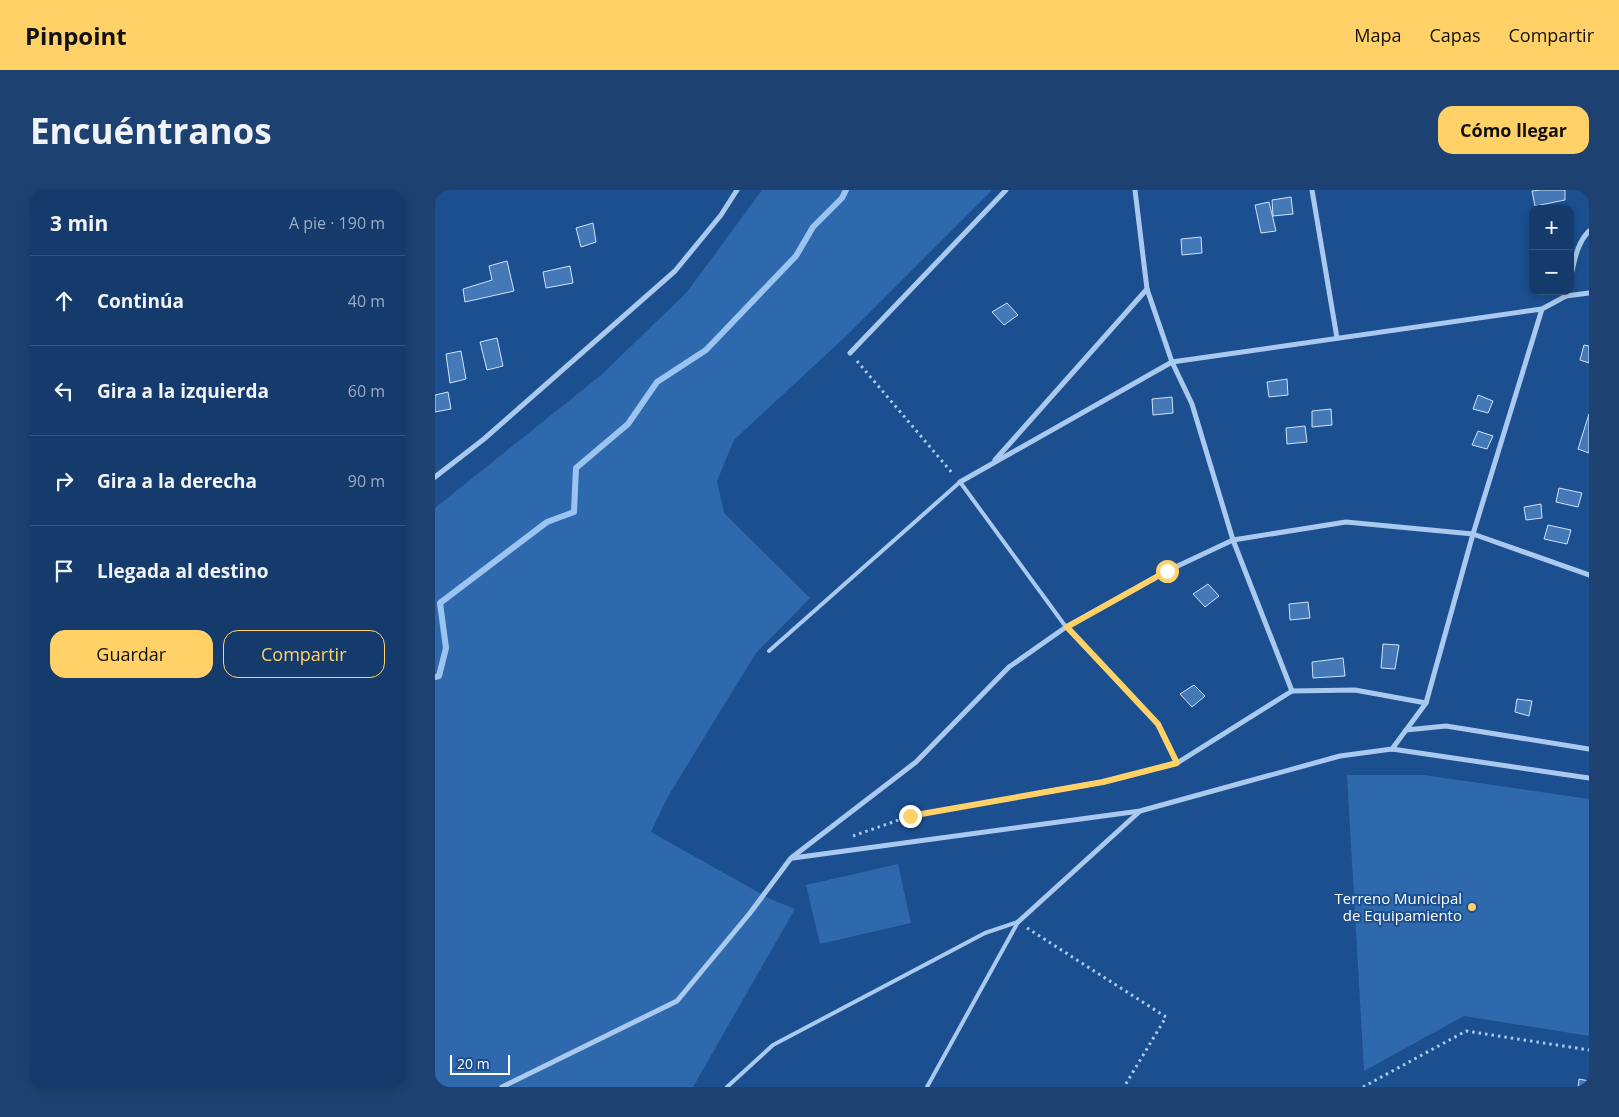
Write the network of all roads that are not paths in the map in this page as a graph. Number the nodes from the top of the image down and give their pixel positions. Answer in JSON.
{"nodes":[{"id":1,"x":737,"y":190,"type":"edge"},
{"id":2,"x":1006,"y":190,"type":"edge"},
{"id":3,"x":1135,"y":190,"type":"edge"},
{"id":4,"x":1312,"y":190,"type":"edge"},
{"id":5,"x":1589,"y":231,"type":"edge"},
{"id":6,"x":1574,"y":261,"type":"edge"},
{"id":7,"x":1147,"y":289,"type":"junction"},
{"id":8,"x":1589,"y":293,"type":"edge"},
{"id":9,"x":1574,"y":294,"type":"edge"},
{"id":10,"x":1564,"y":295,"type":"edge"},
{"id":11,"x":1542,"y":310,"type":"junction"},
{"id":12,"x":1337,"y":338,"type":"junction"},
{"id":13,"x":850,"y":353,"type":"road end"},
{"id":14,"x":1172,"y":362,"type":"junction"},
{"id":15,"x":992,"y":464,"type":"junction"},
{"id":16,"x":435,"y":477,"type":"edge"},
{"id":17,"x":959,"y":482,"type":"junction"},
{"id":18,"x":1473,"y":534,"type":"junction"},
{"id":19,"x":1233,"y":540,"type":"junction"},
{"id":20,"x":1589,"y":575,"type":"edge"},
{"id":21,"x":1067,"y":627,"type":"junction"},
{"id":22,"x":769,"y":651,"type":"dead end"},
{"id":23,"x":1292,"y":691,"type":"junction"},
{"id":24,"x":1426,"y":703,"type":"junction"},
{"id":25,"x":1406,"y":730,"type":"junction"},
{"id":26,"x":1392,"y":749,"type":"junction"},
{"id":27,"x":1589,"y":749,"type":"edge"},
{"id":28,"x":1177,"y":763,"type":"junction"},
{"id":29,"x":1589,"y":778,"type":"edge"},
{"id":30,"x":1034,"y":794,"type":"road end"},
{"id":31,"x":1140,"y":812,"type":"junction"},
{"id":32,"x":791,"y":858,"type":"junction"},
{"id":33,"x":1018,"y":922,"type":"junction"},
{"id":34,"x":503,"y":1087,"type":"edge"},
{"id":35,"x":727,"y":1087,"type":"edge"},
{"id":36,"x":927,"y":1087,"type":"edge"}],
"edges":[{"from":1,"to":16,"type":"street"},
{"from":2,"to":13,"type":"street"},
{"from":3,"to":7,"type":"street"},
{"from":4,"to":12,"type":"street"},
{"from":5,"to":6,"type":"street"},
{"from":7,"to":14,"type":"street"},
{"from":7,"to":15,"type":"street"},
{"from":8,"to":9,"type":"street"},
{"from":10,"to":11,"type":"street"},
{"from":11,"to":12,"type":"street"},
{"from":11,"to":18,"type":"street"},
{"from":12,"to":14,"type":"street"},
{"from":14,"to":15,"type":"street"},
{"from":14,"to":19,"type":"street"},
{"from":15,"to":17,"type":"street"},
{"from":17,"to":21,"type":"lane"},
{"from":17,"to":22,"type":"lane"},
{"from":18,"to":19,"type":"street"},
{"from":18,"to":20,"type":"street"},
{"from":18,"to":24,"type":"street"},
{"from":19,"to":21,"type":"street"},
{"from":19,"to":23,"type":"street"},
{"from":21,"to":28,"type":"lane"},
{"from":21,"to":32,"type":"street"},
{"from":23,"to":24,"type":"street"},
{"from":23,"to":28,"type":"street"},
{"from":24,"to":25,"type":"street"},
{"from":25,"to":26,"type":"street"},
{"from":25,"to":27,"type":"street"},
{"from":26,"to":29,"type":"street"},
{"from":26,"to":31,"type":"street"},
{"from":28,"to":30,"type":"street"},
{"from":31,"to":32,"type":"street"},
{"from":31,"to":33,"type":"street"},
{"from":32,"to":34,"type":"street"},
{"from":33,"to":35,"type":"lane"},
{"from":33,"to":36,"type":"lane"}]}
